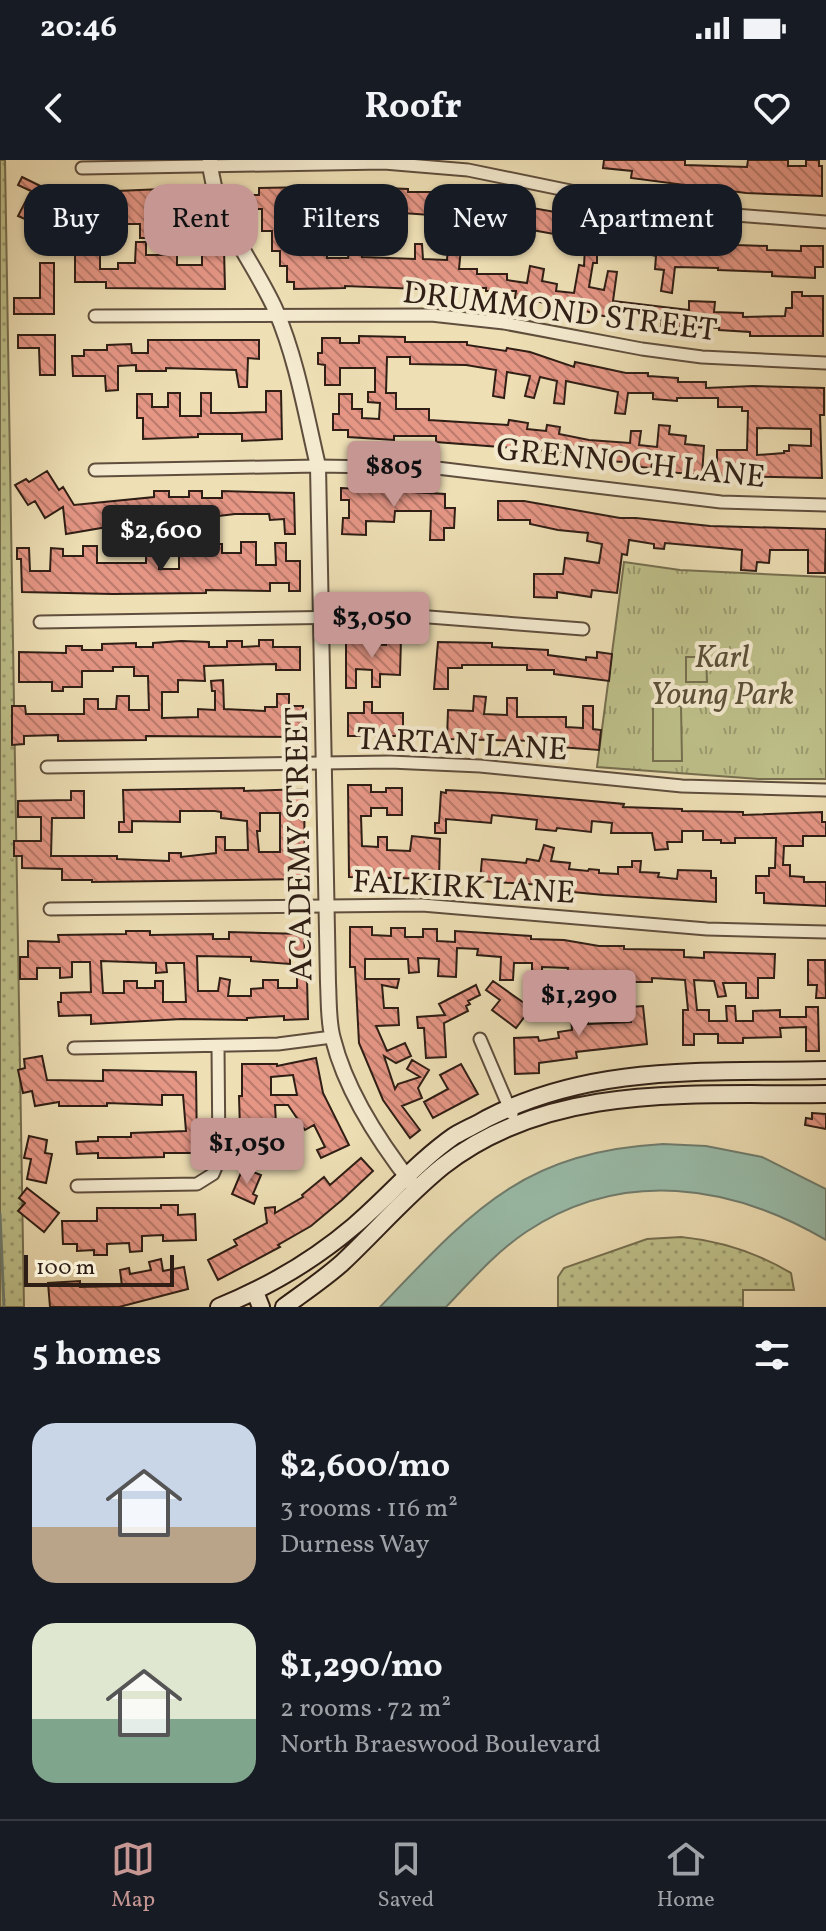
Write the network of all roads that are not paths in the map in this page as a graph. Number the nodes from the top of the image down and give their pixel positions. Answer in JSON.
{"nodes":[{"id":1,"x":210,"y":163,"type":"edge"},
{"id":2,"x":82,"y":168,"type":"dead end"},
{"id":3,"x":826,"y":222,"type":"edge"},
{"id":4,"x":277,"y":314,"type":"junction"},
{"id":5,"x":95,"y":316,"type":"dead end"},
{"id":6,"x":826,"y":363,"type":"edge"},
{"id":7,"x":318,"y":466,"type":"junction"},
{"id":8,"x":95,"y":470,"type":"dead end"},
{"id":9,"x":826,"y":505,"type":"edge"},
{"id":10,"x":322,"y":616,"type":"junction"},
{"id":11,"x":40,"y":622,"type":"dead end"},
{"id":12,"x":583,"y":629,"type":"dead end"},
{"id":13,"x":325,"y":763,"type":"junction"},
{"id":14,"x":47,"y":767,"type":"dead end"},
{"id":15,"x":826,"y":790,"type":"edge"},
{"id":16,"x":328,"y":905,"type":"junction"},
{"id":17,"x":50,"y":909,"type":"dead end"},
{"id":18,"x":826,"y":932,"type":"edge"},
{"id":19,"x":332,"y":1037,"type":"junction"},
{"id":20,"x":480,"y":1039,"type":"dead end"},
{"id":21,"x":218,"y":1046,"type":"junction"},
{"id":22,"x":74,"y":1048,"type":"dead end"},
{"id":23,"x":826,"y":1070,"type":"edge"},
{"id":24,"x":679,"y":1074,"type":"junction"},
{"id":25,"x":826,"y":1094,"type":"edge"},
{"id":26,"x":679,"y":1096,"type":"junction"},
{"id":27,"x":509,"y":1108,"type":"junction"},
{"id":28,"x":518,"y":1125,"type":"junction"},
{"id":29,"x":411,"y":1182,"type":"junction"},
{"id":30,"x":77,"y":1186,"type":"dead end"},
{"id":31,"x":258,"y":1300,"type":"edge"},
{"id":32,"x":219,"y":1307,"type":"edge"},
{"id":33,"x":284,"y":1307,"type":"edge"}],
"edges":[{"from":1,"to":2,"type":"street"},
{"from":1,"to":3,"type":"street"},
{"from":1,"to":4,"type":"street","name":"ACADEMY STREET"},
{"from":4,"to":5,"type":"street","name":"DRUMMOND STREET"},
{"from":4,"to":6,"type":"street","name":"DRUMMOND STREET"},
{"from":4,"to":7,"type":"street","name":"ACADEMY STREET"},
{"from":7,"to":8,"type":"street","name":"GRENNOCH LANE"},
{"from":7,"to":9,"type":"street","name":"GRENNOCH LANE"},
{"from":7,"to":10,"type":"street","name":"ACADEMY STREET"},
{"from":10,"to":11,"type":"street"},
{"from":10,"to":12,"type":"street"},
{"from":10,"to":13,"type":"street","name":"ACADEMY STREET"},
{"from":13,"to":14,"type":"street","name":"TARTAN LANE"},
{"from":13,"to":15,"type":"street","name":"TARTAN LANE"},
{"from":13,"to":16,"type":"street","name":"ACADEMY STREET"},
{"from":16,"to":17,"type":"street","name":"FALKIRK LANE"},
{"from":16,"to":18,"type":"street","name":"FALKIRK LANE"},
{"from":16,"to":19,"type":"street","name":"ACADEMY STREET"},
{"from":19,"to":21,"type":"street"},
{"from":19,"to":29,"type":"street","name":"ACADEMY STREET"},
{"from":20,"to":27,"type":"street"},
{"from":21,"to":22,"type":"street"},
{"from":21,"to":30,"type":"street"},
{"from":23,"to":24,"type":"main road"},
{"from":24,"to":26,"type":"main road"},
{"from":24,"to":27,"type":"main road"},
{"from":25,"to":26,"type":"main road"},
{"from":26,"to":28,"type":"main road"},
{"from":27,"to":28,"type":"street"},
{"from":27,"to":29,"type":"main road"},
{"from":28,"to":29,"type":"main road"},
{"from":29,"to":31,"type":"main road"},
{"from":29,"to":33,"type":"main road"},
{"from":31,"to":32,"type":"main road"}]}
